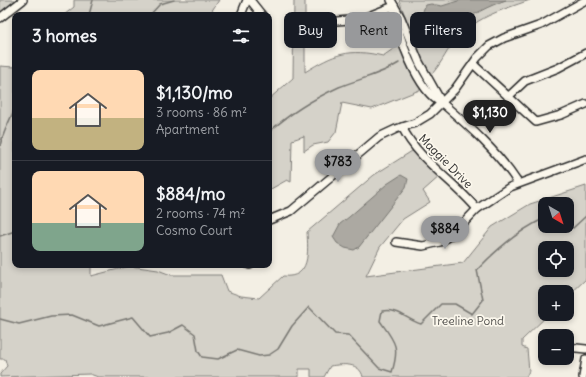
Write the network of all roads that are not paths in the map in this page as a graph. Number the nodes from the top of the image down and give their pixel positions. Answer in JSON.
{"nodes":[{"id":1,"x":23,"y":0,"type":"edge"},
{"id":2,"x":248,"y":0,"type":"edge"},
{"id":3,"x":586,"y":0,"type":"edge"},
{"id":4,"x":393,"y":3,"type":"edge"},
{"id":5,"x":242,"y":12,"type":"edge"},
{"id":6,"x":259,"y":12,"type":"edge"},
{"id":7,"x":0,"y":18,"type":"edge"},
{"id":8,"x":337,"y":21,"type":"dead end"},
{"id":9,"x":586,"y":53,"type":"edge"},
{"id":10,"x":473,"y":64,"type":"junction"},
{"id":11,"x":508,"y":97,"type":"junction"},
{"id":12,"x":442,"y":103,"type":"junction"},
{"id":13,"x":586,"y":104,"type":"edge"},
{"id":14,"x":402,"y":128,"type":"junction"},
{"id":15,"x":586,"y":159,"type":"edge"},
{"id":16,"x":518,"y":183,"type":"junction"},
{"id":17,"x":477,"y":209,"type":"junction"},
{"id":18,"x":272,"y":219,"type":"edge"},
{"id":19,"x":396,"y":242,"type":"dead end"},
{"id":20,"x":574,"y":347,"type":"edge"},
{"id":21,"x":586,"y":349,"type":"edge"},
{"id":22,"x":586,"y":358,"type":"edge"},
{"id":23,"x":583,"y":377,"type":"edge"}],
"edges":[{"from":1,"to":7,"type":"street"},
{"from":2,"to":5,"type":"street"},
{"from":2,"to":6,"type":"street"},
{"from":3,"to":10,"type":"street"},
{"from":4,"to":8,"type":"street"},
{"from":4,"to":12,"type":"street"},
{"from":9,"to":11,"type":"street"},
{"from":10,"to":11,"type":"street"},
{"from":10,"to":12,"type":"street"},
{"from":11,"to":13,"type":"street"},
{"from":12,"to":14,"type":"street"},
{"from":12,"to":16,"type":"street"},
{"from":14,"to":17,"type":"street","name":"Maggie Drive"},
{"from":14,"to":18,"type":"street"},
{"from":15,"to":16,"type":"street"},
{"from":16,"to":17,"type":"street"},
{"from":17,"to":19,"type":"street"},
{"from":20,"to":21,"type":"street"},
{"from":22,"to":23,"type":"street"}]}
